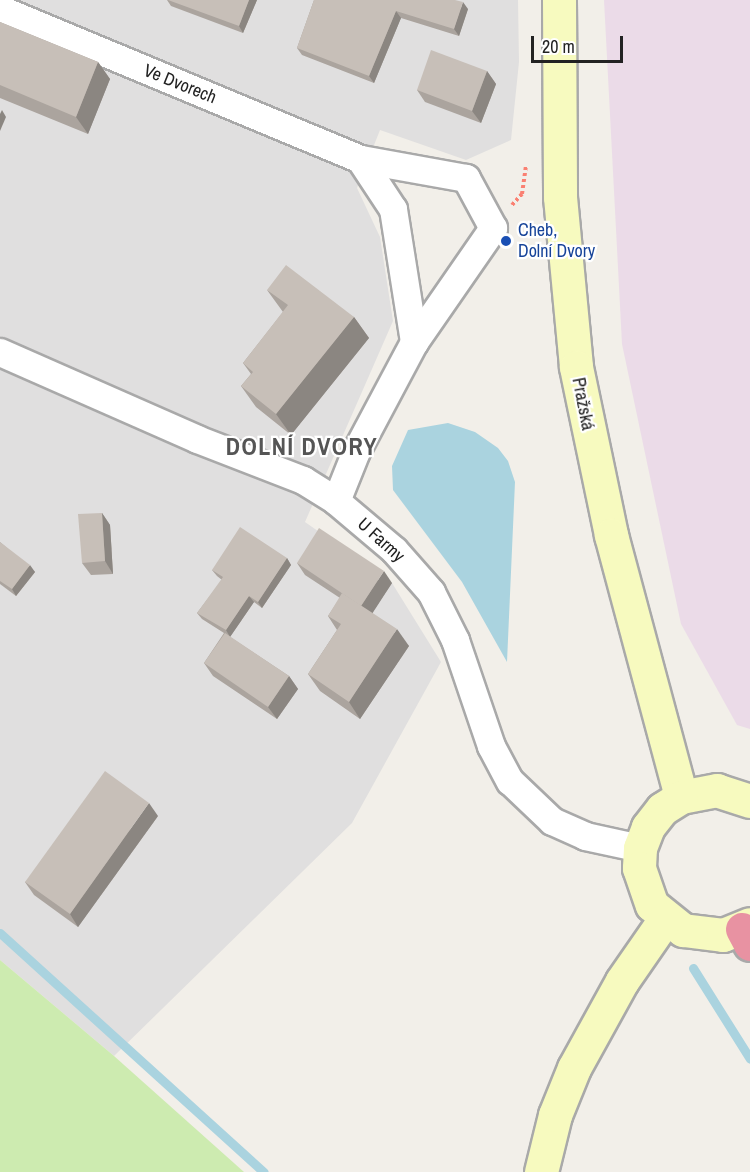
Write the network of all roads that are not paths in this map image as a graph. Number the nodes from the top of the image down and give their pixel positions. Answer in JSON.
{"nodes":[{"id":1,"x":559,"y":0,"type":"edge"},
{"id":2,"x":0,"y":9,"type":"edge"},
{"id":3,"x":360,"y":159,"type":"junction"},
{"id":4,"x":414,"y":342,"type":"junction"},
{"id":5,"x":0,"y":352,"type":"edge"},
{"id":6,"x":336,"y":501,"type":"junction"},
{"id":7,"x":681,"y":797,"type":"junction"},
{"id":8,"x":750,"y":801,"type":"edge"},
{"id":9,"x":640,"y":848,"type":"junction"},
{"id":10,"x":665,"y":919,"type":"junction"},
{"id":11,"x":747,"y":932,"type":"edge"},
{"id":12,"x":542,"y":1172,"type":"edge"}],
"edges":[{"from":1,"to":7,"type":"main road","name":"Pražská"},
{"from":2,"to":3,"type":"street","name":"Ve Dvorech"},
{"from":3,"to":4,"type":"street"},
{"from":3,"to":4,"type":"street","name":"Ve Dvorech"},
{"from":4,"to":6,"type":"street","name":"Ve Dvorech"},
{"from":5,"to":6,"type":"street","name":"U Farmy"},
{"from":6,"to":9,"type":"street","name":"U Farmy"},
{"from":7,"to":8,"type":"main road"},
{"from":7,"to":9,"type":"main road"},
{"from":9,"to":10,"type":"main road"},
{"from":10,"to":11,"type":"main road"},
{"from":10,"to":12,"type":"main road"}]}
